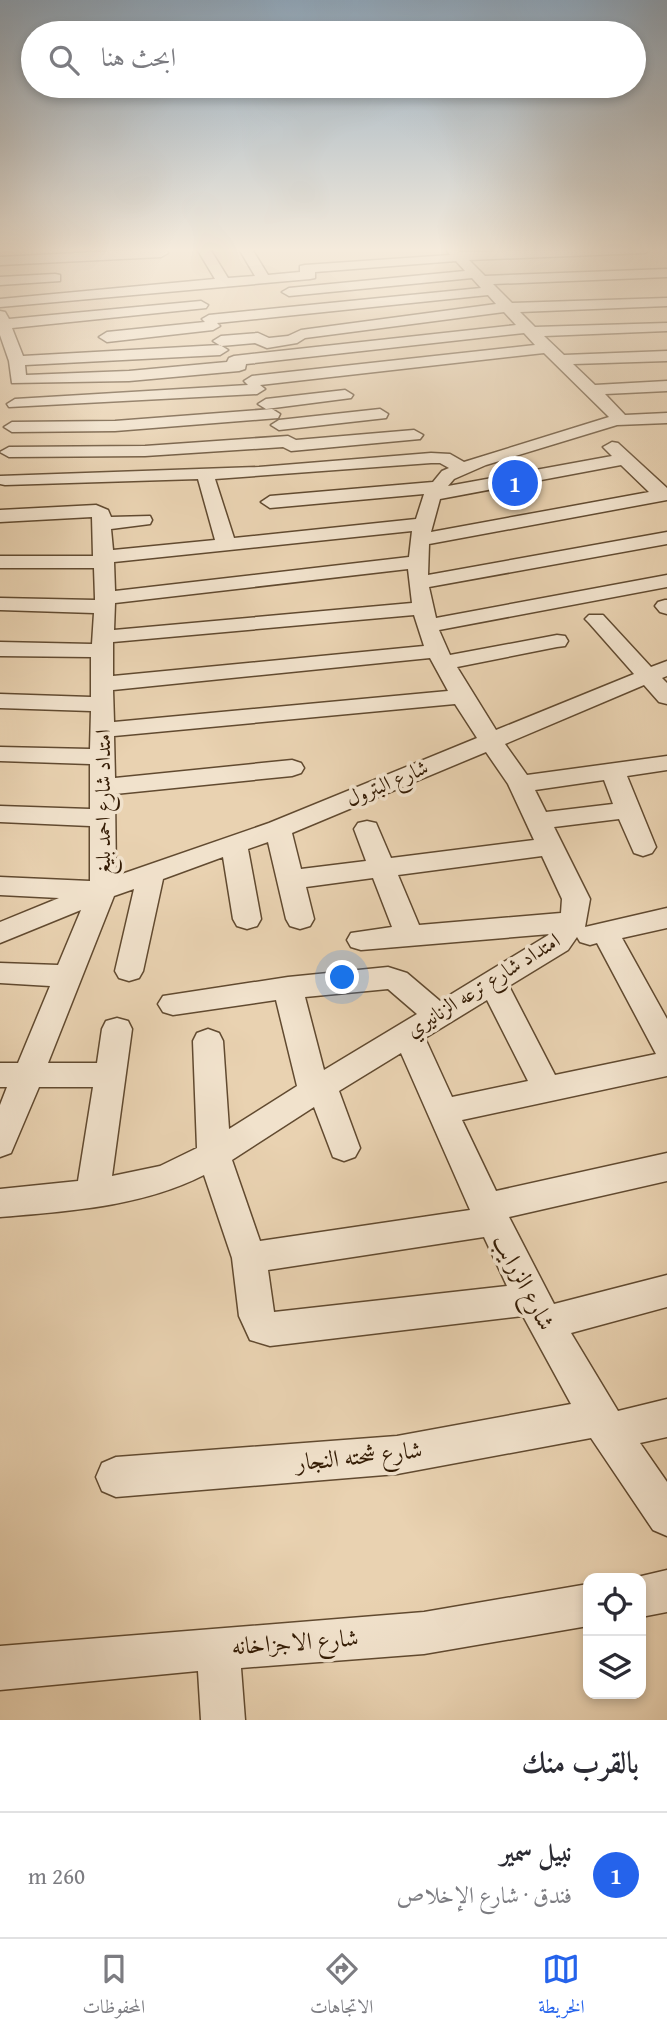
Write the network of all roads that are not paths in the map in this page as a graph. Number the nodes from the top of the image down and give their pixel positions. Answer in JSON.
{"nodes":[{"id":1,"x":112,"y":329,"type":"edge"},
{"id":2,"x":118,"y":329,"type":"edge"},
{"id":3,"x":161,"y":329,"type":"edge"},
{"id":4,"x":175,"y":329,"type":"edge"},
{"id":5,"x":214,"y":329,"type":"edge"},
{"id":6,"x":242,"y":329,"type":"edge"},
{"id":7,"x":338,"y":329,"type":"edge"},
{"id":8,"x":519,"y":329,"type":"edge"},
{"id":9,"x":549,"y":329,"type":"edge"},
{"id":10,"x":529,"y":330,"type":"junction"},
{"id":11,"x":102,"y":334,"type":"junction"},
{"id":12,"x":547,"y":348,"type":"junction"},
{"id":13,"x":119,"y":356,"type":"junction"},
{"id":14,"x":667,"y":356,"type":"edge"},
{"id":15,"x":9,"y":357,"type":"edge"},
{"id":16,"x":560,"y":360,"type":"junction"},
{"id":17,"x":331,"y":372,"type":"junction"},
{"id":18,"x":0,"y":376,"type":"edge"},
{"id":19,"x":667,"y":386,"type":"edge"},
{"id":20,"x":590,"y":390,"type":"junction"},
{"id":21,"x":272,"y":414,"type":"junction"},
{"id":22,"x":380,"y":414,"type":"dead end"},
{"id":23,"x":616,"y":420,"type":"junction"},
{"id":24,"x":665,"y":420,"type":"edge"},
{"id":25,"x":12,"y":427,"type":"junction"},
{"id":26,"x":591,"y":427,"type":"junction"},
{"id":27,"x":414,"y":435,"type":"dead end"},
{"id":28,"x":9,"y":452,"type":"junction"},
{"id":29,"x":625,"y":459,"type":"junction"},
{"id":30,"x":460,"y":467,"type":"junction"},
{"id":31,"x":303,"y":469,"type":"junction"},
{"id":32,"x":259,"y":472,"type":"junction"},
{"id":33,"x":205,"y":474,"type":"junction"},
{"id":34,"x":3,"y":484,"type":"edge"},
{"id":35,"x":434,"y":491,"type":"junction"},
{"id":36,"x":665,"y":495,"type":"edge"},
{"id":37,"x":0,"y":514,"type":"edge"},
{"id":38,"x":143,"y":520,"type":"dead end"},
{"id":39,"x":102,"y":524,"type":"junction"},
{"id":40,"x":667,"y":538,"type":"edge"},
{"id":41,"x":226,"y":544,"type":"junction"},
{"id":42,"x":104,"y":559,"type":"junction"},
{"id":43,"x":0,"y":562,"type":"edge"},
{"id":44,"x":421,"y":574,"type":"junction"},
{"id":45,"x":667,"y":581,"type":"edge"},
{"id":46,"x":105,"y":603,"type":"junction"},
{"id":47,"x":0,"y":604,"type":"edge"},
{"id":48,"x":596,"y":619,"type":"dead end"},
{"id":49,"x":556,"y":641,"type":"dead end"},
{"id":50,"x":103,"y":644,"type":"junction"},
{"id":51,"x":0,"y":649,"type":"edge"},
{"id":52,"x":439,"y":657,"type":"junction"},
{"id":53,"x":657,"y":671,"type":"edge"},
{"id":54,"x":102,"y":694,"type":"junction"},
{"id":55,"x":461,"y":697,"type":"junction"},
{"id":56,"x":667,"y":697,"type":"edge"},
{"id":57,"x":0,"y":701,"type":"edge"},
{"id":58,"x":102,"y":730,"type":"junction"},
{"id":59,"x":492,"y":739,"type":"junction"},
{"id":60,"x":0,"y":754,"type":"edge"},
{"id":61,"x":103,"y":757,"type":"junction"},
{"id":62,"x":667,"y":763,"type":"edge"},
{"id":63,"x":292,"y":768,"type":"dead end"},
{"id":64,"x":613,"y":772,"type":"junction"},
{"id":65,"x":520,"y":783,"type":"junction"},
{"id":66,"x":103,"y":787,"type":"junction"},
{"id":67,"x":628,"y":810,"type":"junction"},
{"id":68,"x":0,"y":814,"type":"edge"},
{"id":69,"x":103,"y":818,"type":"junction"},
{"id":70,"x":539,"y":821,"type":"junction"},
{"id":71,"x":278,"y":829,"type":"junction"},
{"id":72,"x":368,"y":829,"type":"dead end"},
{"id":73,"x":234,"y":844,"type":"junction"},
{"id":74,"x":551,"y":846,"type":"junction"},
{"id":75,"x":643,"y":847,"type":"dead end"},
{"id":76,"x":382,"y":868,"type":"junction"},
{"id":77,"x":150,"y":874,"type":"junction"},
{"id":78,"x":290,"y":880,"type":"junction"},
{"id":79,"x":0,"y":886,"type":"edge"},
{"id":80,"x":103,"y":890,"type":"junction"},
{"id":81,"x":667,"y":918,"type":"edge"},
{"id":82,"x":247,"y":919,"type":"dead end"},
{"id":83,"x":300,"y":919,"type":"dead end"},
{"id":84,"x":605,"y":932,"type":"junction"},
{"id":85,"x":0,"y":933,"type":"edge"},
{"id":86,"x":566,"y":933,"type":"junction"},
{"id":87,"x":409,"y":936,"type":"junction"},
{"id":88,"x":361,"y":940,"type":"dead end"},
{"id":89,"x":129,"y":971,"type":"dead end"},
{"id":90,"x":0,"y":973,"type":"edge"},
{"id":91,"x":68,"y":976,"type":"junction"},
{"id":92,"x":492,"y":982,"type":"junction"},
{"id":93,"x":288,"y":988,"type":"junction"},
{"id":94,"x":173,"y":1004,"type":"dead end"},
{"id":95,"x":423,"y":1024,"type":"junction"},
{"id":96,"x":117,"y":1029,"type":"dead end"},
{"id":97,"x":208,"y":1041,"type":"dead end"},
{"id":98,"x":667,"y":1046,"type":"edge"},
{"id":99,"x":667,"y":1064,"type":"edge"},
{"id":100,"x":111,"y":1075,"type":"junction"},
{"id":101,"x":14,"y":1076,"type":"edge"},
{"id":102,"x":318,"y":1088,"type":"junction"},
{"id":103,"x":547,"y":1089,"type":"junction"},
{"id":104,"x":442,"y":1112,"type":"junction"},
{"id":105,"x":0,"y":1144,"type":"edge"},
{"id":106,"x":344,"y":1149,"type":"dead end"},
{"id":107,"x":214,"y":1155,"type":"junction"},
{"id":108,"x":667,"y":1167,"type":"edge"},
{"id":109,"x":93,"y":1194,"type":"junction"},
{"id":110,"x":0,"y":1203,"type":"edge"},
{"id":111,"x":489,"y":1214,"type":"junction"},
{"id":112,"x":249,"y":1258,"type":"junction"},
{"id":113,"x":667,"y":1291,"type":"edge"},
{"id":114,"x":538,"y":1311,"type":"junction"},
{"id":115,"x":667,"y":1418,"type":"edge"},
{"id":116,"x":605,"y":1425,"type":"junction"},
{"id":117,"x":116,"y":1476,"type":"dead end"},
{"id":118,"x":667,"y":1516,"type":"edge"},
{"id":119,"x":667,"y":1591,"type":"edge"},
{"id":120,"x":646,"y":1595,"type":"edge"},
{"id":121,"x":583,"y":1606,"type":"edge"},
{"id":122,"x":218,"y":1648,"type":"junction"},
{"id":123,"x":0,"y":1668,"type":"edge"},
{"id":124,"x":223,"y":1720,"type":"edge"}],
"edges":[{"from":1,"to":15,"type":"street"},
{"from":2,"to":11,"type":"street"},
{"from":3,"to":13,"type":"street"},
{"from":4,"to":15,"type":"street"},
{"from":5,"to":21,"type":"street"},
{"from":6,"to":7,"type":"street"},
{"from":8,"to":10,"type":"street"},
{"from":9,"to":10,"type":"street"},
{"from":10,"to":12,"type":"street"},
{"from":11,"to":13,"type":"street"},
{"from":11,"to":15,"type":"street"},
{"from":12,"to":16,"type":"street"},
{"from":12,"to":17,"type":"street"},
{"from":13,"to":15,"type":"street"},
{"from":14,"to":16,"type":"street"},
{"from":15,"to":18,"type":"street"},
{"from":15,"to":21,"type":"street"},
{"from":15,"to":25,"type":"street"},
{"from":16,"to":20,"type":"street"},
{"from":17,"to":21,"type":"street"},
{"from":17,"to":21,"type":"street"},
{"from":19,"to":20,"type":"street"},
{"from":20,"to":23,"type":"street"},
{"from":21,"to":22,"type":"street"},
{"from":21,"to":25,"type":"street"},
{"from":21,"to":27,"type":"street"},
{"from":21,"to":28,"type":"street"},
{"from":21,"to":31,"type":"street"},
{"from":23,"to":24,"type":"street"},
{"from":23,"to":26,"type":"street"},
{"from":25,"to":28,"type":"street"},
{"from":26,"to":29,"type":"street"},
{"from":26,"to":30,"type":"street"},
{"from":28,"to":34,"type":"street"},
{"from":29,"to":35,"type":"street"},
{"from":29,"to":36,"type":"street"},
{"from":30,"to":31,"type":"street"},
{"from":30,"to":35,"type":"street"},
{"from":31,"to":32,"type":"street"},
{"from":32,"to":33,"type":"street"},
{"from":32,"to":35,"type":"street"},
{"from":33,"to":34,"type":"street"},
{"from":33,"to":41,"type":"street"},
{"from":34,"to":37,"type":"street"},
{"from":35,"to":44,"type":"street"},
{"from":36,"to":44,"type":"street"},
{"from":37,"to":39,"type":"street"},
{"from":38,"to":39,"type":"street"},
{"from":39,"to":42,"type":"street","name":"امتداد شارع احمد بليغ"},
{"from":40,"to":44,"type":"street"},
{"from":41,"to":42,"type":"street"},
{"from":41,"to":44,"type":"street"},
{"from":42,"to":43,"type":"street"},
{"from":42,"to":46,"type":"street","name":"امتداد شارع احمد بليغ"},
{"from":44,"to":45,"type":"street"},
{"from":44,"to":46,"type":"street"},
{"from":44,"to":50,"type":"street"},
{"from":44,"to":52,"type":"street","name":"امتداد شارع ترعه الزنانيري"},
{"from":46,"to":47,"type":"street"},
{"from":46,"to":50,"type":"street","name":"امتداد شارع احمد بليغ"},
{"from":48,"to":53,"type":"street"},
{"from":49,"to":52,"type":"street"},
{"from":50,"to":51,"type":"street"},
{"from":50,"to":54,"type":"street","name":"امتداد شارع احمد بليغ"},
{"from":52,"to":54,"type":"street"},
{"from":52,"to":55,"type":"street","name":"امتداد شارع ترعه الزنانيري"},
{"from":53,"to":56,"type":"street"},
{"from":53,"to":59,"type":"street","name":"شارع البترول"},
{"from":54,"to":57,"type":"street"},
{"from":54,"to":58,"type":"street","name":"امتداد شارع احمد بليغ"},
{"from":55,"to":58,"type":"street"},
{"from":55,"to":59,"type":"street","name":"امتداد شارع ترعه الزنانيري"},
{"from":58,"to":61,"type":"street","name":"امتداد شارع احمد بليغ"},
{"from":59,"to":65,"type":"street","name":"امتداد شارع ترعه الزنانيري"},
{"from":59,"to":71,"type":"street","name":"شارع البترول"},
{"from":60,"to":61,"type":"street"},
{"from":61,"to":66,"type":"street","name":"امتداد شارع احمد بليغ"},
{"from":62,"to":64,"type":"street"},
{"from":63,"to":66,"type":"street"},
{"from":64,"to":65,"type":"street"},
{"from":64,"to":67,"type":"street"},
{"from":65,"to":70,"type":"street","name":"امتداد شارع ترعه الزنانيري"},
{"from":66,"to":69,"type":"street","name":"امتداد شارع احمد بليغ"},
{"from":67,"to":70,"type":"street"},
{"from":67,"to":75,"type":"street"},
{"from":68,"to":69,"type":"street"},
{"from":69,"to":80,"type":"street","name":"امتداد شارع احمد بليغ"},
{"from":70,"to":74,"type":"street","name":"امتداد شارع ترعه الزنانيري"},
{"from":71,"to":73,"type":"street","name":"شارع البترول"},
{"from":71,"to":78,"type":"street"},
{"from":72,"to":76,"type":"street"},
{"from":73,"to":77,"type":"street","name":"شارع البترول"},
{"from":73,"to":82,"type":"street"},
{"from":74,"to":76,"type":"street"},
{"from":74,"to":86,"type":"street","name":"امتداد شارع ترعه الزنانيري"},
{"from":76,"to":78,"type":"street"},
{"from":76,"to":87,"type":"street"},
{"from":77,"to":80,"type":"street","name":"شارع البترول"},
{"from":77,"to":89,"type":"street"},
{"from":78,"to":83,"type":"street"},
{"from":79,"to":80,"type":"street"},
{"from":80,"to":85,"type":"street","name":"شارع البترول"},
{"from":80,"to":91,"type":"street","name":"امتداد شارع احمد بليغ"},
{"from":81,"to":84,"type":"street"},
{"from":84,"to":86,"type":"street"},
{"from":84,"to":98,"type":"street"},
{"from":86,"to":87,"type":"street"},
{"from":86,"to":92,"type":"street","name":"امتداد شارع ترعه الزنانيري"},
{"from":87,"to":88,"type":"street"},
{"from":90,"to":91,"type":"street"},
{"from":91,"to":101,"type":"street","name":"امتداد شارع احمد بليغ"},
{"from":92,"to":95,"type":"street","name":"امتداد شارع ترعه الزنانيري"},
{"from":92,"to":103,"type":"street"},
{"from":93,"to":94,"type":"street"},
{"from":93,"to":95,"type":"street"},
{"from":93,"to":102,"type":"street"},
{"from":95,"to":102,"type":"street","name":"امتداد شارع ترعه الزنانيري"},
{"from":95,"to":104,"type":"street","name":"شارع الزرايب"},
{"from":96,"to":100,"type":"street"},
{"from":97,"to":107,"type":"street"},
{"from":99,"to":103,"type":"street"},
{"from":100,"to":101,"type":"street"},
{"from":100,"to":109,"type":"street"},
{"from":101,"to":105,"type":"street","name":"امتداد شارع احمد بليغ"},
{"from":102,"to":106,"type":"street"},
{"from":102,"to":107,"type":"street","name":"امتداد شارع ترعه الزنانيري"},
{"from":103,"to":104,"type":"street"},
{"from":104,"to":111,"type":"street","name":"شارع الزرايب"},
{"from":107,"to":109,"type":"street","name":"امتداد شارع ترعه الزنانيري"},
{"from":107,"to":112,"type":"street"},
{"from":108,"to":111,"type":"street"},
{"from":109,"to":110,"type":"street","name":"امتداد شارع ترعه الزنانيري"},
{"from":111,"to":112,"type":"street"},
{"from":111,"to":114,"type":"street","name":"شارع الزرايب"},
{"from":112,"to":114,"type":"street"},
{"from":113,"to":114,"type":"street"},
{"from":114,"to":116,"type":"street","name":"شارع الزرايب"},
{"from":115,"to":116,"type":"street","name":"شارع شحته النجار"},
{"from":116,"to":117,"type":"street","name":"شارع شحته النجار"},
{"from":116,"to":118,"type":"street","name":"شارع الزرايب"},
{"from":119,"to":120,"type":"street"},
{"from":121,"to":122,"type":"street","name":"شارع الاجزاخانه"},
{"from":122,"to":123,"type":"street","name":"شارع الاجزاخانه"},
{"from":122,"to":124,"type":"street"}]}
